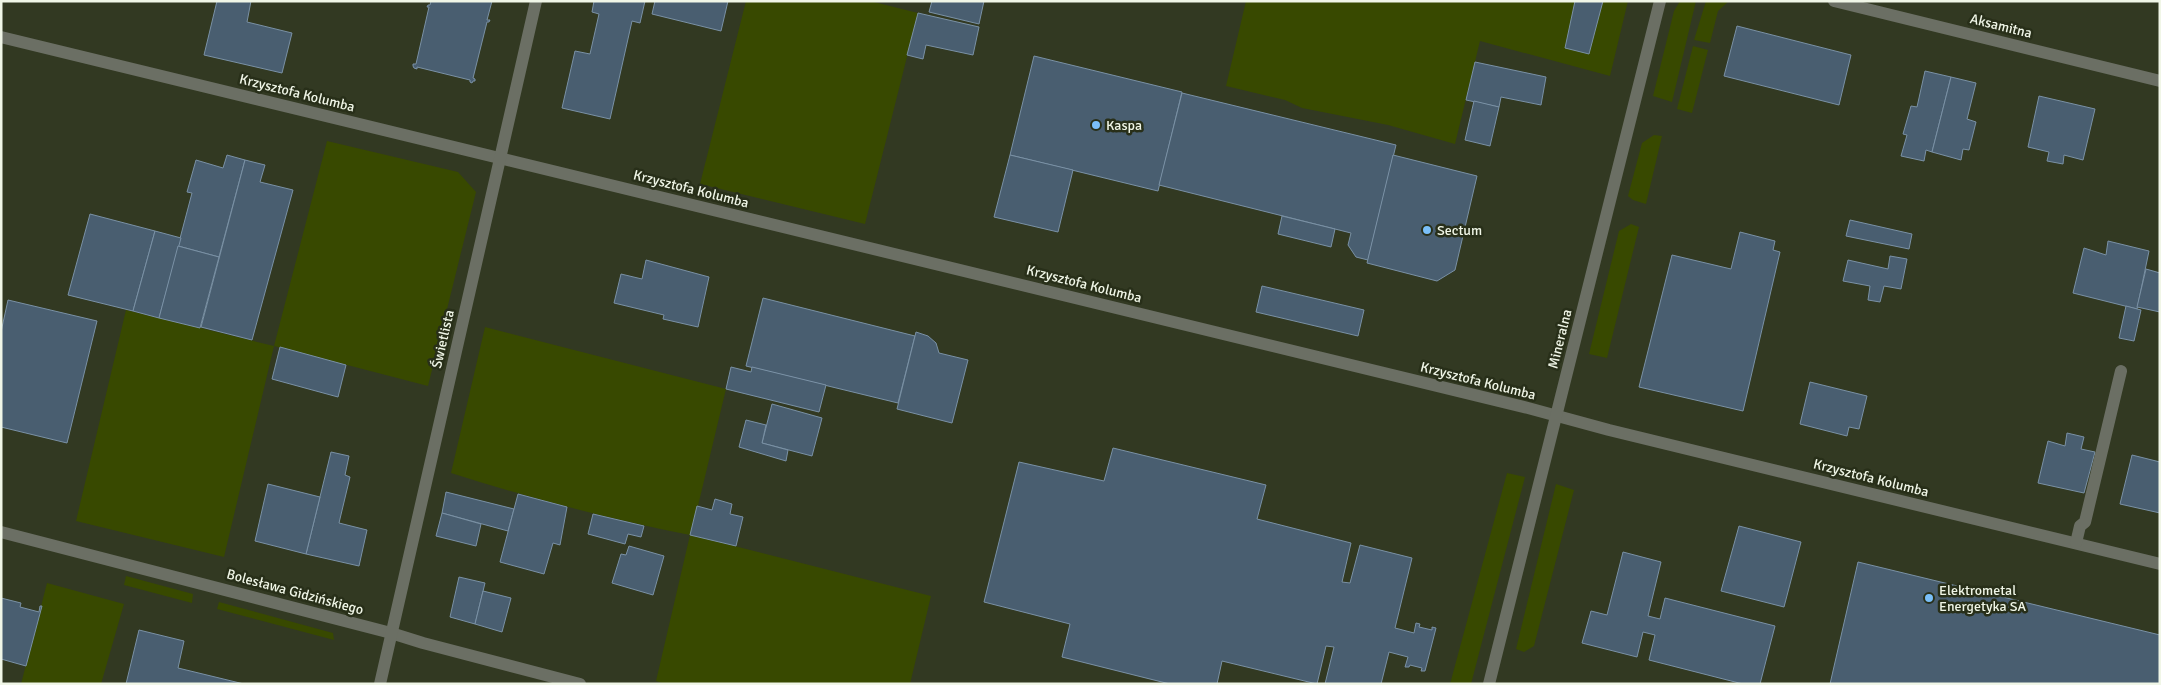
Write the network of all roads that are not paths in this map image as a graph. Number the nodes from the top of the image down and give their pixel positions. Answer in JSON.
{"nodes":[{"id":1,"x":536,"y":1,"type":"edge"},
{"id":2,"x":1660,"y":1,"type":"edge"},
{"id":3,"x":1834,"y":1,"type":"edge"},
{"id":4,"x":1,"y":38,"type":"edge"},
{"id":5,"x":2160,"y":81,"type":"edge"},
{"id":6,"x":500,"y":158,"type":"junction"},
{"id":7,"x":2121,"y":371,"type":"dead end"},
{"id":8,"x":1556,"y":416,"type":"junction"},
{"id":9,"x":1,"y":532,"type":"edge"},
{"id":10,"x":2076,"y":543,"type":"junction"},
{"id":11,"x":2160,"y":564,"type":"edge"},
{"id":12,"x":391,"y":632,"type":"junction"},
{"id":13,"x":380,"y":684,"type":"edge"},
{"id":14,"x":580,"y":684,"type":"edge"},
{"id":15,"x":1489,"y":684,"type":"edge"}],
"edges":[{"from":1,"to":6,"type":"street","name":"Świetlista"},
{"from":2,"to":8,"type":"street","name":"Mineralna"},
{"from":3,"to":5,"type":"street","name":"Aksamitna"},
{"from":4,"to":6,"type":"street","name":"Krzysztofa Kolumba"},
{"from":6,"to":8,"type":"street","name":"Krzysztofa Kolumba"},
{"from":6,"to":12,"type":"street","name":"Świetlista"},
{"from":7,"to":10,"type":"street"},
{"from":8,"to":10,"type":"street","name":"Krzysztofa Kolumba"},
{"from":8,"to":15,"type":"street","name":"Mineralna"},
{"from":9,"to":12,"type":"street","name":"Bolesława Gidzińskiego"},
{"from":10,"to":11,"type":"street","name":"Krzysztofa Kolumba"},
{"from":12,"to":13,"type":"street","name":"Świetlista"},
{"from":12,"to":14,"type":"street","name":"Bolesława Gidzińskiego"}]}
